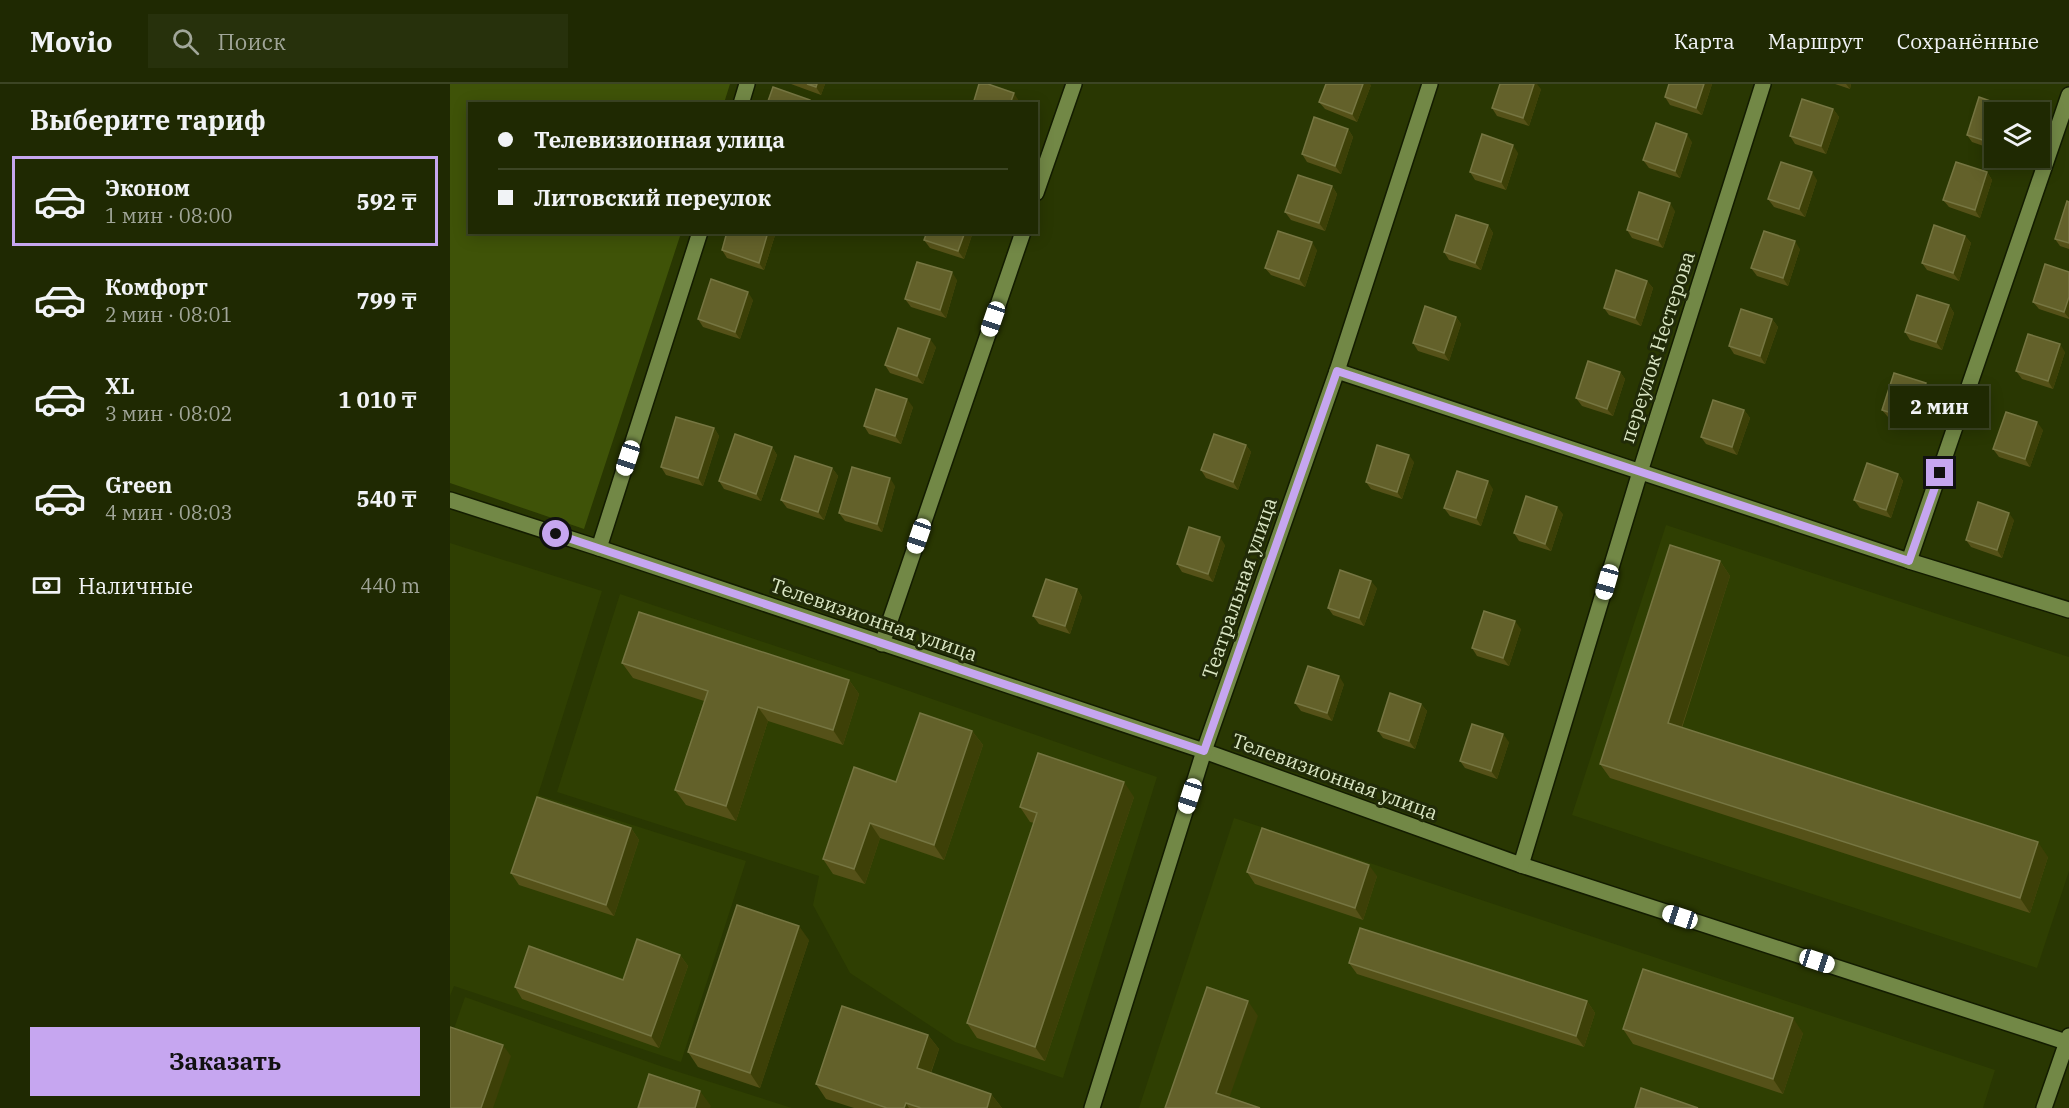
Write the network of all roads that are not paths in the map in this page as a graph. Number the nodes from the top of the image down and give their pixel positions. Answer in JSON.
{"nodes":[{"id":1,"x":747,"y":84,"type":"edge"},
{"id":2,"x":1074,"y":84,"type":"edge"},
{"id":3,"x":1430,"y":84,"type":"edge"},
{"id":4,"x":1763,"y":84,"type":"edge"},
{"id":5,"x":2069,"y":95,"type":"edge"},
{"id":6,"x":742,"y":102,"type":"edge"},
{"id":7,"x":1038,"y":187,"type":"edge"},
{"id":8,"x":699,"y":234,"type":"edge"},
{"id":9,"x":1022,"y":234,"type":"edge"},
{"id":10,"x":1337,"y":371,"type":"junction"},
{"id":11,"x":1640,"y":472,"type":"junction"},
{"id":12,"x":450,"y":500,"type":"edge"},
{"id":13,"x":599,"y":548,"type":"junction"},
{"id":14,"x":1909,"y":561,"type":"junction"},
{"id":15,"x":2069,"y":610,"type":"edge"},
{"id":16,"x":882,"y":644,"type":"junction"},
{"id":17,"x":1204,"y":751,"type":"junction"},
{"id":18,"x":1521,"y":865,"type":"junction"},
{"id":19,"x":2068,"y":1041,"type":"edge"},
{"id":20,"x":1092,"y":1108,"type":"edge"},
{"id":21,"x":2044,"y":1108,"type":"edge"}],
"edges":[{"from":1,"to":6,"type":"street"},
{"from":2,"to":7,"type":"street"},
{"from":3,"to":10,"type":"street","name":"Театральная улица"},
{"from":4,"to":11,"type":"street","name":"переулок Нестерова"},
{"from":5,"to":14,"type":"street"},
{"from":8,"to":13,"type":"street"},
{"from":9,"to":16,"type":"street"},
{"from":10,"to":11,"type":"street"},
{"from":10,"to":17,"type":"street","name":"Театральная улица"},
{"from":11,"to":14,"type":"street"},
{"from":11,"to":18,"type":"street","name":"переулок Нестерова"},
{"from":12,"to":13,"type":"street","name":"Телевизионная улица"},
{"from":13,"to":16,"type":"street","name":"Телевизионная улица"},
{"from":14,"to":15,"type":"street"},
{"from":16,"to":17,"type":"street","name":"Телевизионная улица"},
{"from":17,"to":18,"type":"street","name":"Телевизионная улица"},
{"from":17,"to":20,"type":"street","name":"Театральная улица"},
{"from":18,"to":19,"type":"street","name":"Телевизионная улица"},
{"from":19,"to":21,"type":"street"}]}
